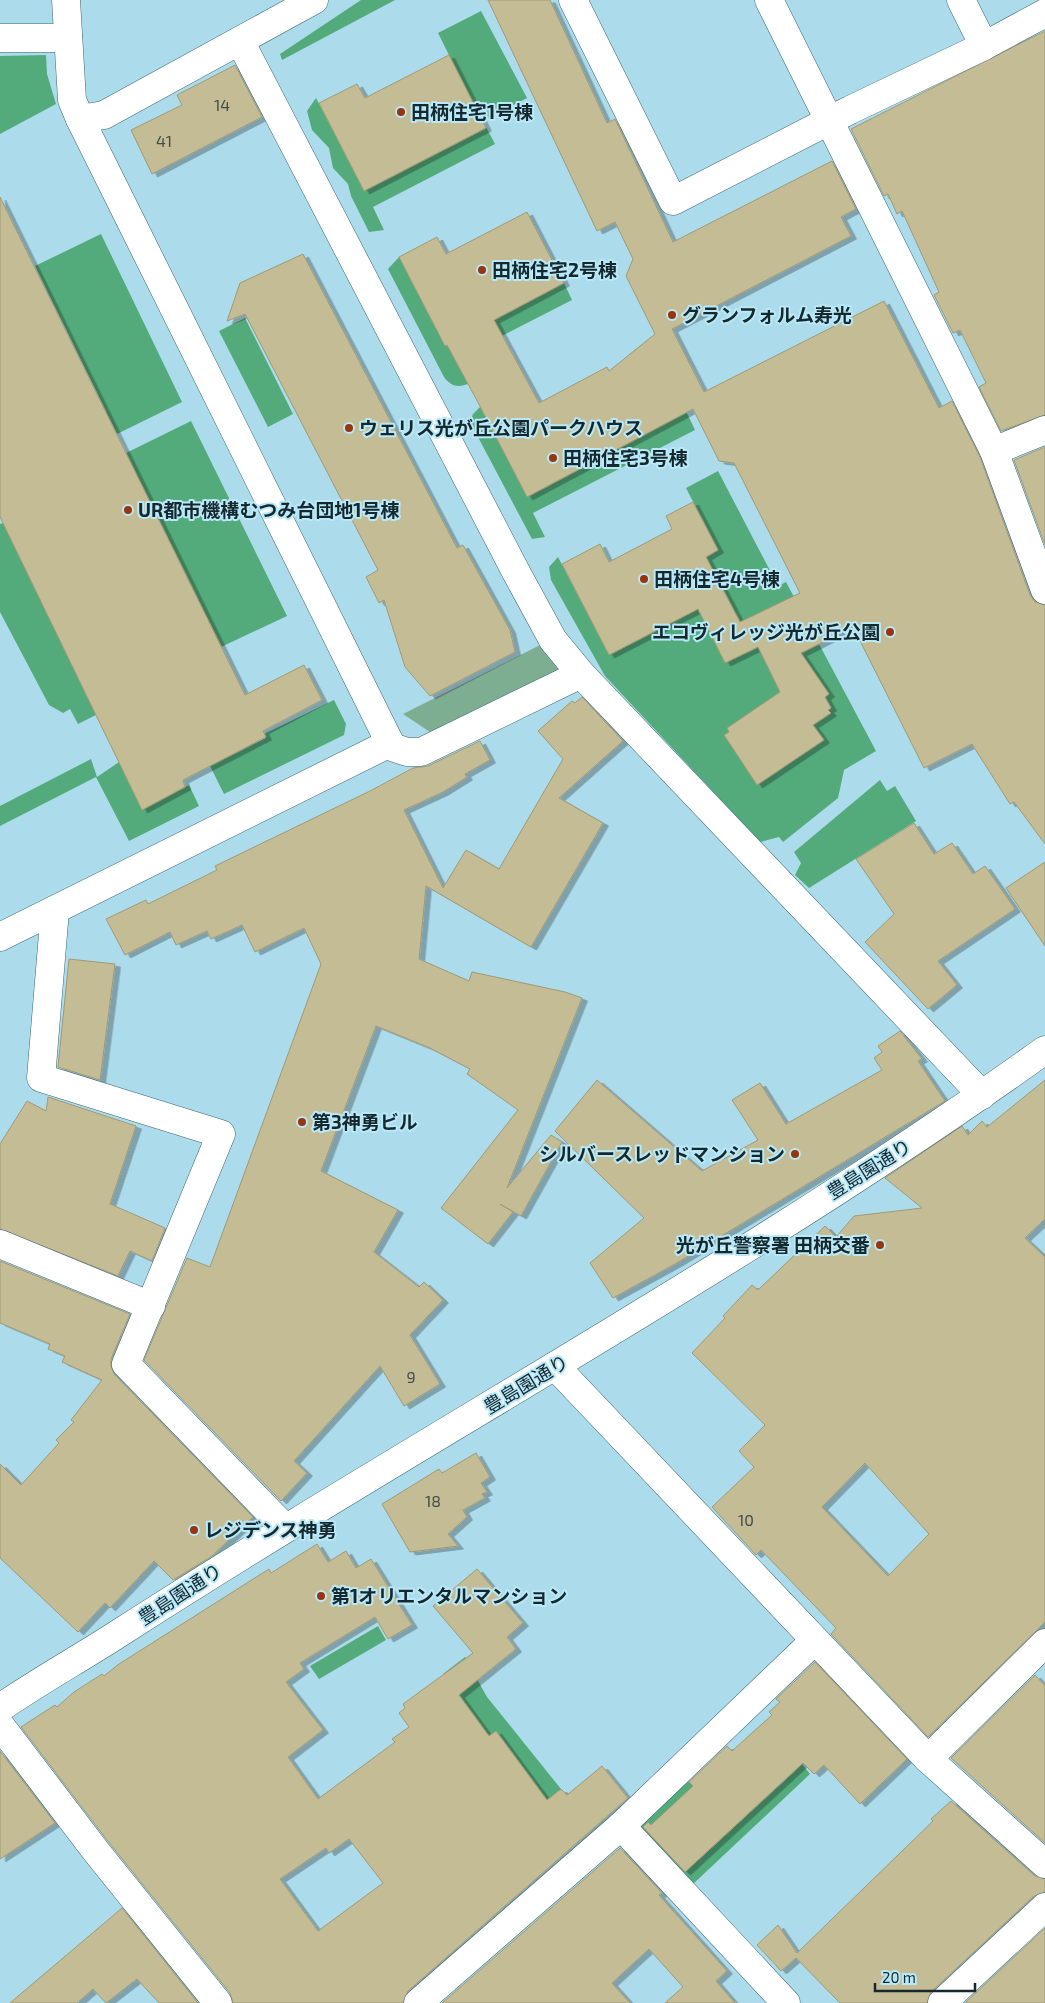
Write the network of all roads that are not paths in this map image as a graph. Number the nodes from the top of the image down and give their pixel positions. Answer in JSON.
{"nodes":[{"id":1,"x":66,"y":0,"type":"edge"},
{"id":2,"x":314,"y":0,"type":"edge"},
{"id":3,"x":573,"y":0,"type":"edge"},
{"id":4,"x":769,"y":0,"type":"edge"},
{"id":5,"x":961,"y":0,"type":"edge"},
{"id":6,"x":1045,"y":13,"type":"edge"},
{"id":7,"x":0,"y":38,"type":"edge"},
{"id":8,"x":68,"y":38,"type":"junction"},
{"id":9,"x":240,"y":41,"type":"junction"},
{"id":10,"x":984,"y":46,"type":"junction"},
{"id":11,"x":80,"y":119,"type":"junction"},
{"id":12,"x":830,"y":121,"type":"junction"},
{"id":13,"x":1045,"y":430,"type":"edge"},
{"id":14,"x":994,"y":451,"type":"junction"},
{"id":15,"x":1045,"y":590,"type":"edge"},
{"id":16,"x":582,"y":674,"type":"junction"},
{"id":17,"x":390,"y":743,"type":"junction"},
{"id":18,"x":55,"y":910,"type":"junction"},
{"id":19,"x":0,"y":937,"type":"edge"},
{"id":20,"x":1045,"y":1050,"type":"edge"},
{"id":21,"x":982,"y":1095,"type":"junction"},
{"id":22,"x":0,"y":1244,"type":"edge"},
{"id":23,"x":151,"y":1306,"type":"junction"},
{"id":24,"x":555,"y":1366,"type":"junction"},
{"id":25,"x":285,"y":1528,"type":"junction"},
{"id":26,"x":814,"y":1641,"type":"junction"},
{"id":27,"x":1045,"y":1643,"type":"edge"},
{"id":28,"x":0,"y":1708,"type":"edge"},
{"id":29,"x":0,"y":1725,"type":"edge"},
{"id":30,"x":928,"y":1759,"type":"junction"},
{"id":31,"x":621,"y":1826,"type":"junction"},
{"id":32,"x":1045,"y":1864,"type":"edge"},
{"id":33,"x":1045,"y":1907,"type":"edge"},
{"id":34,"x":218,"y":2003,"type":"edge"},
{"id":35,"x":418,"y":2003,"type":"edge"},
{"id":36,"x":786,"y":2003,"type":"edge"},
{"id":37,"x":942,"y":2003,"type":"edge"}],
"edges":[{"from":1,"to":8,"type":"street"},
{"from":2,"to":9,"type":"street"},
{"from":3,"to":12,"type":"street"},
{"from":4,"to":12,"type":"street"},
{"from":5,"to":10,"type":"street"},
{"from":6,"to":10,"type":"street"},
{"from":7,"to":8,"type":"street"},
{"from":8,"to":11,"type":"street"},
{"from":9,"to":11,"type":"street"},
{"from":9,"to":16,"type":"street"},
{"from":10,"to":12,"type":"street"},
{"from":11,"to":17,"type":"street"},
{"from":12,"to":14,"type":"street"},
{"from":13,"to":14,"type":"street"},
{"from":14,"to":15,"type":"street"},
{"from":16,"to":17,"type":"street"},
{"from":16,"to":21,"type":"street"},
{"from":17,"to":18,"type":"street"},
{"from":18,"to":19,"type":"street"},
{"from":18,"to":23,"type":"street"},
{"from":20,"to":21,"type":"street","name":"豊島園通り"},
{"from":21,"to":24,"type":"street","name":"豊島園通り"},
{"from":22,"to":23,"type":"street"},
{"from":23,"to":25,"type":"street"},
{"from":24,"to":25,"type":"street","name":"豊島園通り"},
{"from":24,"to":26,"type":"street"},
{"from":25,"to":28,"type":"street","name":"豊島園通り"},
{"from":26,"to":30,"type":"street"},
{"from":26,"to":31,"type":"street"},
{"from":27,"to":30,"type":"street"},
{"from":29,"to":34,"type":"street"},
{"from":30,"to":32,"type":"street"},
{"from":31,"to":35,"type":"street"},
{"from":31,"to":36,"type":"street"},
{"from":33,"to":37,"type":"street"}]}
